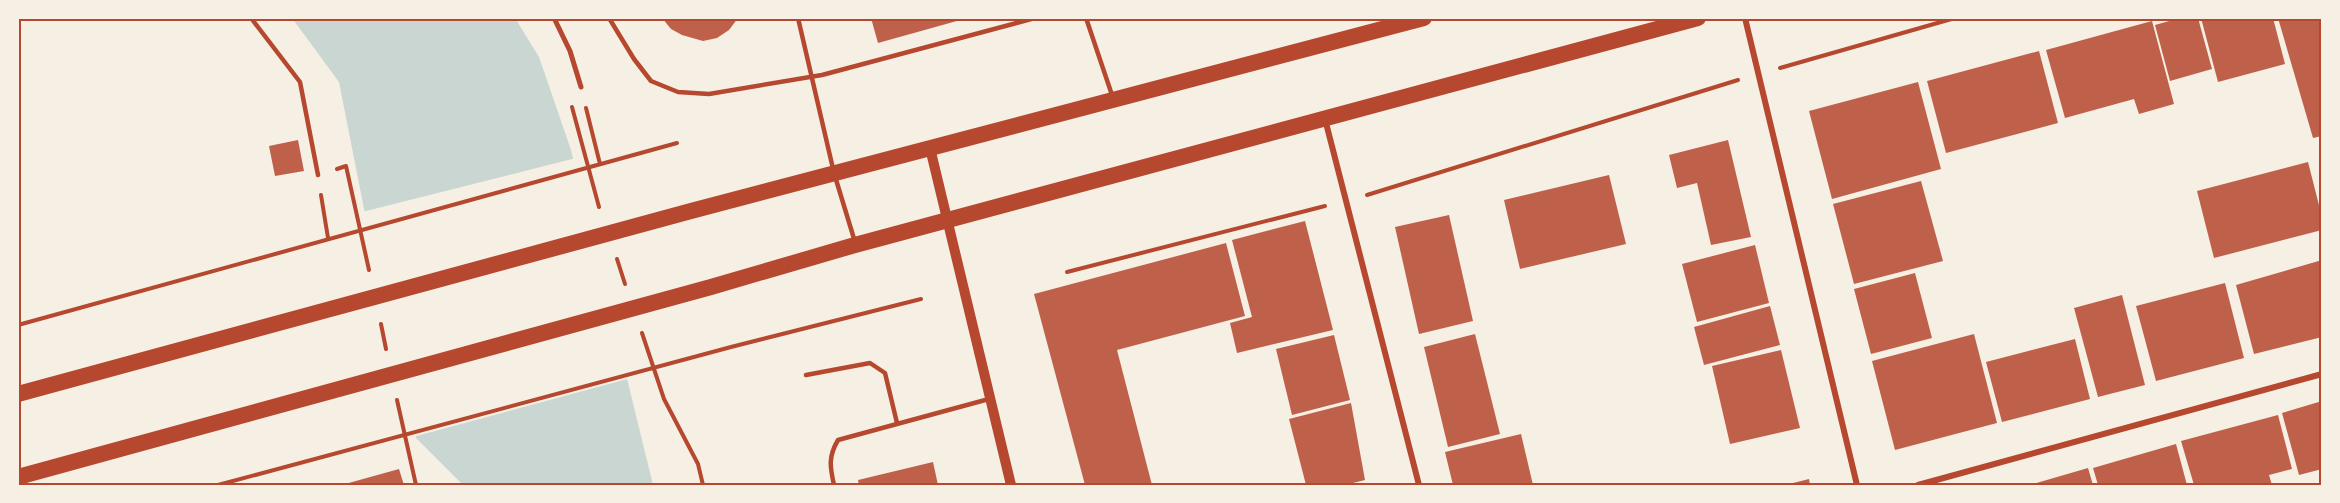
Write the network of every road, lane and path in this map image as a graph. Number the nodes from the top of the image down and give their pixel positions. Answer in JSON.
{"nodes":[{"id":1,"x":251,"y":18,"type":"edge"},
{"id":2,"x":554,"y":18,"type":"edge"},
{"id":3,"x":609,"y":18,"type":"edge"},
{"id":4,"x":798,"y":18,"type":"edge"},
{"id":5,"x":1035,"y":18,"type":"edge"},
{"id":6,"x":1086,"y":18,"type":"edge"},
{"id":7,"x":1424,"y":18,"type":"edge"},
{"id":8,"x":1698,"y":18,"type":"edge"},
{"id":9,"x":1745,"y":18,"type":"edge"},
{"id":10,"x":1955,"y":18,"type":"edge"},
{"id":11,"x":1757,"y":74,"type":"junction"},
{"id":12,"x":812,"y":77,"type":"junction"},
{"id":13,"x":581,"y":87,"type":"joint"},
{"id":14,"x":1114,"y":99,"type":"junction"},
{"id":15,"x":1325,"y":119,"type":"junction"},
{"id":16,"x":677,"y":143,"type":"dead end"},
{"id":17,"x":930,"y":148,"type":"junction"},
{"id":18,"x":600,"y":164,"type":"junction"},
{"id":19,"x":834,"y":173,"type":"junction"},
{"id":20,"x":318,"y":175,"type":"joint"},
{"id":21,"x":1347,"y":201,"type":"junction"},
{"id":22,"x":948,"y":221,"type":"junction"},
{"id":23,"x":328,"y":238,"type":"junction"},
{"id":24,"x":855,"y":245,"type":"junction"},
{"id":25,"x":1067,"y":272,"type":"dead end"},
{"id":26,"x":921,"y":299,"type":"dead end"},
{"id":27,"x":18,"y":325,"type":"edge"},
{"id":28,"x":2322,"y":374,"type":"edge"},
{"id":29,"x":806,"y":375,"type":"dead end"},
{"id":30,"x":18,"y":394,"type":"edge"},
{"id":31,"x":989,"y":399,"type":"junction"},
{"id":32,"x":897,"y":423,"type":"junction"},
{"id":33,"x":18,"y":477,"type":"edge"},
{"id":34,"x":218,"y":485,"type":"edge"},
{"id":35,"x":834,"y":485,"type":"edge"},
{"id":36,"x":1011,"y":485,"type":"edge"},
{"id":37,"x":1419,"y":485,"type":"edge"},
{"id":38,"x":1857,"y":485,"type":"edge"},
{"id":39,"x":1918,"y":485,"type":"edge"}],
"edges":[{"from":1,"to":20,"type":"lane"},
{"from":2,"to":13,"type":"street"},
{"from":3,"to":12,"type":"lane"},
{"from":4,"to":12,"type":"lane"},
{"from":5,"to":12,"type":"lane"},
{"from":6,"to":14,"type":"lane"},
{"from":7,"to":14,"type":"highway"},
{"from":8,"to":15,"type":"highway"},
{"from":9,"to":11,"type":"street"},
{"from":10,"to":11,"type":"path"},
{"from":11,"to":21,"type":"path"},
{"from":11,"to":38,"type":"street"},
{"from":12,"to":19,"type":"lane"},
{"from":13,"to":18,"type":"path"},
{"from":14,"to":17,"type":"highway"},
{"from":15,"to":21,"type":"street"},
{"from":15,"to":22,"type":"highway"},
{"from":16,"to":18,"type":"path"},
{"from":17,"to":19,"type":"highway"},
{"from":17,"to":22,"type":"street"},
{"from":18,"to":23,"type":"path"},
{"from":19,"to":24,"type":"lane"},
{"from":19,"to":30,"type":"highway"},
{"from":20,"to":23,"type":"path"},
{"from":21,"to":25,"type":"path"},
{"from":21,"to":37,"type":"street"},
{"from":22,"to":24,"type":"highway"},
{"from":22,"to":31,"type":"street"},
{"from":23,"to":27,"type":"path"},
{"from":24,"to":33,"type":"highway"},
{"from":26,"to":34,"type":"path"},
{"from":28,"to":39,"type":"street"},
{"from":29,"to":32,"type":"lane"},
{"from":31,"to":32,"type":"lane"},
{"from":31,"to":36,"type":"street"},
{"from":32,"to":35,"type":"lane"}]}
